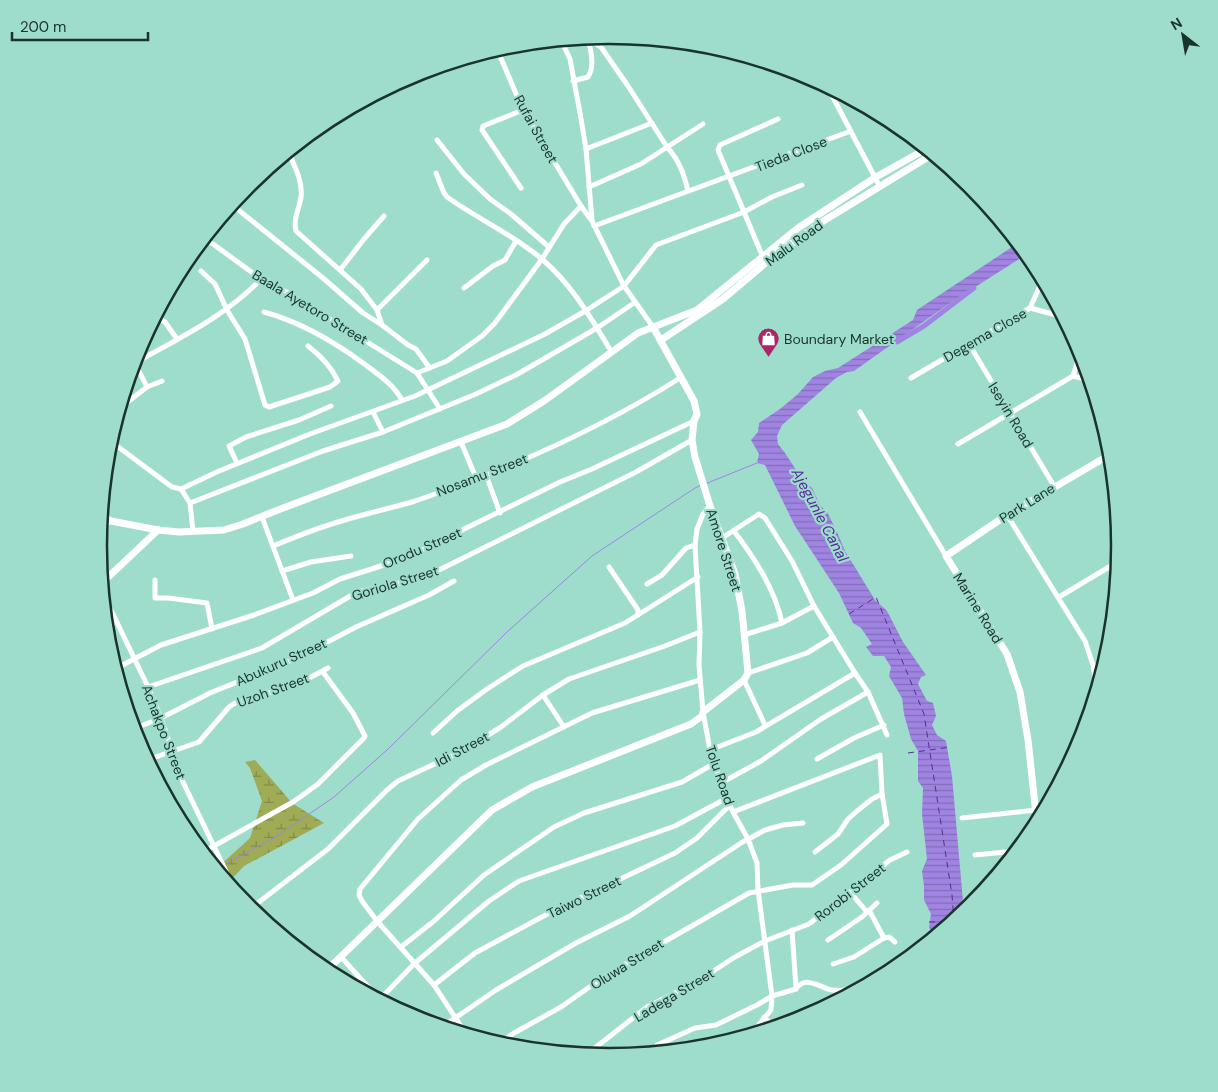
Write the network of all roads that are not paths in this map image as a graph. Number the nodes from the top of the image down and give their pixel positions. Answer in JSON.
{"nodes":[{"id":1,"x":597,"y":44,"type":"edge"},
{"id":2,"x":589,"y":45,"type":"edge"},
{"id":3,"x":564,"y":46,"type":"edge"},
{"id":4,"x":500,"y":56,"type":"edge"},
{"id":5,"x":573,"y":80,"type":"junction"},
{"id":6,"x":833,"y":97,"type":"edge"},
{"id":7,"x":523,"y":110,"type":"junction"},
{"id":8,"x":778,"y":119,"type":"dead end"},
{"id":9,"x":652,"y":123,"type":"junction"},
{"id":10,"x":703,"y":124,"type":"dead end"},
{"id":11,"x":851,"y":131,"type":"junction"},
{"id":12,"x":437,"y":140,"type":"dead end"},
{"id":13,"x":667,"y":147,"type":"junction"},
{"id":14,"x":586,"y":149,"type":"junction"},
{"id":15,"x":921,"y":153,"type":"edge"},
{"id":16,"x":291,"y":158,"type":"edge"},
{"id":17,"x":927,"y":158,"type":"edge"},
{"id":18,"x":436,"y":173,"type":"dead end"},
{"id":19,"x":730,"y":177,"type":"junction"},
{"id":20,"x":876,"y":177,"type":"junction"},
{"id":21,"x":802,"y":185,"type":"dead end"},
{"id":22,"x":589,"y":187,"type":"junction"},
{"id":23,"x":880,"y":187,"type":"junction"},
{"id":24,"x":521,"y":188,"type":"dead end"},
{"id":25,"x":688,"y":192,"type":"junction"},
{"id":26,"x":581,"y":206,"type":"junction"},
{"id":27,"x":237,"y":208,"type":"edge"},
{"id":28,"x":744,"y":212,"type":"junction"},
{"id":29,"x":384,"y":216,"type":"dead end"},
{"id":30,"x":593,"y":223,"type":"junction"},
{"id":31,"x":516,"y":241,"type":"junction"},
{"id":32,"x":209,"y":243,"type":"edge"},
{"id":33,"x":549,"y":247,"type":"junction"},
{"id":34,"x":771,"y":248,"type":"junction"},
{"id":35,"x":762,"y":255,"type":"junction"},
{"id":36,"x":775,"y":255,"type":"junction"},
{"id":37,"x":542,"y":259,"type":"junction"},
{"id":38,"x":427,"y":260,"type":"dead end"},
{"id":39,"x":340,"y":270,"type":"junction"},
{"id":40,"x":201,"y":271,"type":"dead end"},
{"id":41,"x":261,"y":279,"type":"junction"},
{"id":42,"x":624,"y":286,"type":"junction"},
{"id":43,"x":1039,"y":287,"type":"edge"},
{"id":44,"x":464,"y":288,"type":"dead end"},
{"id":45,"x":634,"y":302,"type":"junction"},
{"id":46,"x":1030,"y":308,"type":"junction"},
{"id":47,"x":227,"y":310,"type":"junction"},
{"id":48,"x":377,"y":310,"type":"junction"},
{"id":49,"x":587,"y":310,"type":"junction"},
{"id":50,"x":264,"y":312,"type":"dead end"},
{"id":51,"x":1054,"y":314,"type":"edge"},
{"id":52,"x":161,"y":320,"type":"edge"},
{"id":53,"x":661,"y":324,"type":"junction"},
{"id":54,"x":382,"y":325,"type":"junction"},
{"id":55,"x":597,"y":328,"type":"junction"},
{"id":56,"x":651,"y":328,"type":"junction"},
{"id":57,"x":669,"y":335,"type":"junction"},
{"id":58,"x":177,"y":339,"type":"junction"},
{"id":59,"x":662,"y":340,"type":"junction"},
{"id":60,"x":969,"y":344,"type":"junction"},
{"id":61,"x":308,"y":346,"type":"dead end"},
{"id":62,"x":611,"y":351,"type":"junction"},
{"id":63,"x":144,"y":357,"type":"edge"},
{"id":64,"x":1077,"y":364,"type":"edge"},
{"id":65,"x":429,"y":367,"type":"junction"},
{"id":66,"x":139,"y":371,"type":"edge"},
{"id":67,"x":418,"y":373,"type":"junction"},
{"id":68,"x":1073,"y":376,"type":"junction"},
{"id":69,"x":680,"y":378,"type":"junction"},
{"id":70,"x":911,"y":378,"type":"dead end"},
{"id":71,"x":1082,"y":378,"type":"edge"},
{"id":72,"x":162,"y":381,"type":"dead end"},
{"id":73,"x":147,"y":387,"type":"junction"},
{"id":74,"x":427,"y":389,"type":"junction"},
{"id":75,"x":402,"y":400,"type":"junction"},
{"id":76,"x":128,"y":402,"type":"edge"},
{"id":77,"x":331,"y":406,"type":"dead end"},
{"id":78,"x":440,"y":409,"type":"junction"},
{"id":79,"x":373,"y":412,"type":"junction"},
{"id":80,"x":860,"y":412,"type":"dead end"},
{"id":81,"x":1010,"y":413,"type":"junction"},
{"id":82,"x":694,"y":421,"type":"junction"},
{"id":83,"x":382,"y":432,"type":"junction"},
{"id":84,"x":692,"y":440,"type":"junction"},
{"id":85,"x":461,"y":442,"type":"junction"},
{"id":86,"x":958,"y":444,"type":"dead end"},
{"id":87,"x":117,"y":446,"type":"edge"},
{"id":88,"x":1104,"y":458,"type":"edge"},
{"id":89,"x":237,"y":463,"type":"junction"},
{"id":90,"x":486,"y":475,"type":"junction"},
{"id":91,"x":476,"y":478,"type":"junction"},
{"id":92,"x":1054,"y":486,"type":"junction"},
{"id":93,"x":181,"y":489,"type":"junction"},
{"id":94,"x":190,"y":503,"type":"junction"},
{"id":95,"x":710,"y":506,"type":"junction"},
{"id":96,"x":500,"y":513,"type":"junction"},
{"id":97,"x":1007,"y":515,"type":"junction"},
{"id":98,"x":262,"y":517,"type":"junction"},
{"id":99,"x":108,"y":519,"type":"edge"},
{"id":100,"x":111,"y":521,"type":"junction"},
{"id":101,"x":108,"y":523,"type":"edge"},
{"id":102,"x":158,"y":530,"type":"junction"},
{"id":103,"x":193,"y":531,"type":"junction"},
{"id":104,"x":734,"y":531,"type":"junction"},
{"id":105,"x":722,"y":538,"type":"junction"},
{"id":106,"x":695,"y":545,"type":"junction"},
{"id":107,"x":273,"y":546,"type":"junction"},
{"id":108,"x":351,"y":556,"type":"dead end"},
{"id":109,"x":946,"y":556,"type":"junction"},
{"id":110,"x":1110,"y":566,"type":"edge"},
{"id":111,"x":609,"y":567,"type":"dead end"},
{"id":112,"x":282,"y":571,"type":"junction"},
{"id":113,"x":108,"y":577,"type":"edge"},
{"id":114,"x":698,"y":577,"type":"junction"},
{"id":115,"x":155,"y":580,"type":"dead end"},
{"id":116,"x":454,"y":581,"type":"dead end"},
{"id":117,"x":646,"y":584,"type":"dead end"},
{"id":118,"x":1059,"y":597,"type":"junction"},
{"id":119,"x":293,"y":600,"type":"junction"},
{"id":120,"x":814,"y":606,"type":"junction"},
{"id":121,"x":111,"y":609,"type":"edge"},
{"id":122,"x":638,"y":615,"type":"junction"},
{"id":123,"x":116,"y":622,"type":"junction"},
{"id":124,"x":782,"y":623,"type":"junction"},
{"id":125,"x":113,"y":624,"type":"edge"},
{"id":126,"x":212,"y":628,"type":"junction"},
{"id":127,"x":700,"y":632,"type":"junction"},
{"id":128,"x":744,"y":635,"type":"junction"},
{"id":129,"x":833,"y":637,"type":"junction"},
{"id":130,"x":134,"y":658,"type":"junction"},
{"id":131,"x":121,"y":665,"type":"edge"},
{"id":132,"x":328,"y":668,"type":"dead end"},
{"id":133,"x":1096,"y":669,"type":"edge"},
{"id":134,"x":323,"y":672,"type":"junction"},
{"id":135,"x":855,"y":673,"type":"junction"},
{"id":136,"x":746,"y":677,"type":"junction"},
{"id":137,"x":700,"y":680,"type":"junction"},
{"id":138,"x":148,"y":687,"type":"junction"},
{"id":139,"x":868,"y":692,"type":"junction"},
{"id":140,"x":543,"y":695,"type":"junction"},
{"id":141,"x":703,"y":712,"type":"junction"},
{"id":142,"x":161,"y":718,"type":"junction"},
{"id":143,"x":765,"y":725,"type":"junction"},
{"id":144,"x":884,"y":725,"type":"junction"},
{"id":145,"x":140,"y":726,"type":"edge"},
{"id":146,"x":564,"y":727,"type":"junction"},
{"id":147,"x":433,"y":733,"type":"dead end"},
{"id":148,"x":887,"y":735,"type":"dead end"},
{"id":149,"x":710,"y":750,"type":"junction"},
{"id":150,"x":171,"y":751,"type":"junction"},
{"id":151,"x":154,"y":757,"type":"edge"},
{"id":152,"x":817,"y":759,"type":"dead end"},
{"id":153,"x":715,"y":763,"type":"junction"},
{"id":154,"x":721,"y":783,"type":"junction"},
{"id":155,"x":882,"y":794,"type":"junction"},
{"id":156,"x":727,"y":798,"type":"junction"},
{"id":157,"x":730,"y":805,"type":"junction"},
{"id":158,"x":1036,"y":810,"type":"joint"},
{"id":159,"x":733,"y":812,"type":"junction"},
{"id":160,"x":962,"y":818,"type":"dead end"},
{"id":161,"x":803,"y":823,"type":"dead end"},
{"id":162,"x":748,"y":839,"type":"junction"},
{"id":163,"x":216,"y":849,"type":"junction"},
{"id":164,"x":210,"y":850,"type":"edge"},
{"id":165,"x":815,"y":852,"type":"dead end"},
{"id":166,"x":907,"y":852,"type":"dead end"},
{"id":167,"x":1007,"y":852,"type":"edge"},
{"id":168,"x":975,"y":856,"type":"dead end"},
{"id":169,"x":224,"y":868,"type":"edge"},
{"id":170,"x":758,"y":890,"type":"junction"},
{"id":171,"x":850,"y":892,"type":"junction"},
{"id":172,"x":877,"y":903,"type":"dead end"},
{"id":173,"x":257,"y":904,"type":"edge"},
{"id":174,"x":868,"y":911,"type":"junction"},
{"id":175,"x":377,"y":920,"type":"junction"},
{"id":176,"x":792,"y":930,"type":"junction"},
{"id":177,"x":884,"y":938,"type":"junction"},
{"id":178,"x":828,"y":940,"type":"dead end"},
{"id":179,"x":765,"y":941,"type":"junction"},
{"id":180,"x":895,"y":942,"type":"dead end"},
{"id":181,"x":401,"y":947,"type":"junction"},
{"id":182,"x":341,"y":957,"type":"junction"},
{"id":183,"x":415,"y":964,"type":"junction"},
{"id":184,"x":833,"y":964,"type":"dead end"},
{"id":185,"x":332,"y":965,"type":"edge"},
{"id":186,"x":434,"y":985,"type":"junction"},
{"id":187,"x":367,"y":986,"type":"edge"},
{"id":188,"x":796,"y":989,"type":"junction"},
{"id":189,"x":844,"y":989,"type":"edge"},
{"id":190,"x":385,"y":995,"type":"edge"},
{"id":191,"x":772,"y":996,"type":"junction"},
{"id":192,"x":764,"y":1017,"type":"junction"},
{"id":193,"x":456,"y":1018,"type":"junction"},
{"id":194,"x":449,"y":1022,"type":"edge"},
{"id":195,"x":769,"y":1022,"type":"edge"},
{"id":196,"x":758,"y":1025,"type":"edge"},
{"id":197,"x":461,"y":1026,"type":"edge"},
{"id":198,"x":507,"y":1038,"type":"edge"},
{"id":199,"x":657,"y":1045,"type":"dead end"},
{"id":200,"x":595,"y":1048,"type":"edge"}],
"edges":[{"from":1,"to":9,"type":"street"},
{"from":2,"to":5,"type":"street"},
{"from":3,"to":5,"type":"street"},
{"from":4,"to":7,"type":"street","name":"Rufai Street"},
{"from":5,"to":14,"type":"street"},
{"from":6,"to":11,"type":"street"},
{"from":7,"to":24,"type":"street"},
{"from":7,"to":26,"type":"street","name":"Rufai Street"},
{"from":8,"to":19,"type":"street"},
{"from":9,"to":13,"type":"street"},
{"from":9,"to":14,"type":"street"},
{"from":10,"to":13,"type":"street"},
{"from":11,"to":19,"type":"street","name":"Tieda Close"},
{"from":11,"to":20,"type":"street"},
{"from":12,"to":33,"type":"street"},
{"from":13,"to":22,"type":"street"},
{"from":13,"to":25,"type":"street"},
{"from":14,"to":22,"type":"street"},
{"from":15,"to":20,"type":"main road","name":"Malu Road"},
{"from":16,"to":39,"type":"street"},
{"from":17,"to":23,"type":"main road","name":"Malu Road"},
{"from":18,"to":31,"type":"street"},
{"from":19,"to":25,"type":"street","name":"Tieda Close"},
{"from":19,"to":28,"type":"street"},
{"from":20,"to":23,"type":"street"},
{"from":20,"to":34,"type":"main road","name":"Malu Road"},
{"from":21,"to":28,"type":"street"},
{"from":22,"to":30,"type":"street"},
{"from":23,"to":36,"type":"main road","name":"Malu Road"},
{"from":25,"to":30,"type":"street","name":"Tieda Close"},
{"from":26,"to":30,"type":"street","name":"Rufai Street"},
{"from":26,"to":33,"type":"street"},
{"from":27,"to":54,"type":"street"},
{"from":28,"to":35,"type":"street"},
{"from":28,"to":42,"type":"street"},
{"from":29,"to":39,"type":"street"},
{"from":30,"to":42,"type":"street"},
{"from":31,"to":37,"type":"street"},
{"from":31,"to":44,"type":"street"},
{"from":32,"to":41,"type":"street","name":"Baala Ayetoro Street"},
{"from":33,"to":37,"type":"street"},
{"from":34,"to":35,"type":"main road","name":"Malu Road"},
{"from":34,"to":36,"type":"main road"},
{"from":35,"to":53,"type":"main road","name":"Malu Road"},
{"from":36,"to":57,"type":"main road","name":"Malu Road"},
{"from":37,"to":49,"type":"street"},
{"from":37,"to":65,"type":"street"},
{"from":38,"to":48,"type":"street"},
{"from":39,"to":48,"type":"street"},
{"from":40,"to":47,"type":"street"},
{"from":41,"to":47,"type":"street"},
{"from":41,"to":67,"type":"street","name":"Baala Ayetoro Street"},
{"from":42,"to":45,"type":"street"},
{"from":42,"to":49,"type":"street"},
{"from":43,"to":46,"type":"street"},
{"from":45,"to":55,"type":"street"},
{"from":45,"to":56,"type":"street"},
{"from":46,"to":51,"type":"street","name":"Degema Close"},
{"from":46,"to":60,"type":"street","name":"Degema Close"},
{"from":47,"to":58,"type":"street"},
{"from":47,"to":61,"type":"street"},
{"from":48,"to":54,"type":"street"},
{"from":49,"to":55,"type":"street"},
{"from":49,"to":74,"type":"street"},
{"from":50,"to":75,"type":"street"},
{"from":52,"to":58,"type":"street"},
{"from":53,"to":56,"type":"main road","name":"Malu Road"},
{"from":53,"to":57,"type":"main road"},
{"from":54,"to":65,"type":"street"},
{"from":55,"to":62,"type":"street"},
{"from":55,"to":78,"type":"street"},
{"from":56,"to":59,"type":"main road","name":"Amore Street"},
{"from":56,"to":62,"type":"main road","name":"Malu Road"},
{"from":57,"to":59,"type":"main road","name":"Malu Road"},
{"from":58,"to":63,"type":"street"},
{"from":59,"to":69,"type":"main road","name":"Amore Street"},
{"from":60,"to":70,"type":"street","name":"Degema Close"},
{"from":60,"to":81,"type":"street","name":"Iseyin Road"},
{"from":62,"to":85,"type":"main road","name":"Malu Road"},
{"from":64,"to":68,"type":"street"},
{"from":65,"to":67,"type":"street"},
{"from":66,"to":73,"type":"street"},
{"from":67,"to":74,"type":"street"},
{"from":68,"to":71,"type":"street"},
{"from":68,"to":81,"type":"street"},
{"from":69,"to":82,"type":"main road","name":"Amore Street"},
{"from":69,"to":90,"type":"street","name":"Nosamu Street"},
{"from":72,"to":73,"type":"street"},
{"from":73,"to":76,"type":"street"},
{"from":74,"to":75,"type":"street"},
{"from":74,"to":78,"type":"street"},
{"from":75,"to":79,"type":"street"},
{"from":77,"to":89,"type":"street"},
{"from":78,"to":83,"type":"street"},
{"from":79,"to":83,"type":"street"},
{"from":79,"to":89,"type":"street"},
{"from":80,"to":109,"type":"street","name":"Marine Road"},
{"from":81,"to":86,"type":"street"},
{"from":81,"to":92,"type":"street","name":"Iseyin Road"},
{"from":82,"to":84,"type":"main road","name":"Amore Street"},
{"from":82,"to":96,"type":"street","name":"Orodu Street"},
{"from":83,"to":94,"type":"street"},
{"from":84,"to":95,"type":"main road","name":"Amore Street"},
{"from":84,"to":138,"type":"street","name":"Goriola Street"},
{"from":85,"to":91,"type":"street"},
{"from":85,"to":98,"type":"main road","name":"Malu Road"},
{"from":87,"to":93,"type":"street"},
{"from":88,"to":92,"type":"main road","name":"Park Lane"},
{"from":89,"to":93,"type":"street"},
{"from":90,"to":91,"type":"street","name":"Nosamu Street"},
{"from":90,"to":96,"type":"street"},
{"from":91,"to":107,"type":"street","name":"Nosamu Street"},
{"from":92,"to":97,"type":"main road","name":"Park Lane"},
{"from":93,"to":94,"type":"street"},
{"from":94,"to":103,"type":"street"},
{"from":95,"to":105,"type":"main road","name":"Amore Street"},
{"from":95,"to":106,"type":"street","name":"Tolu Road"},
{"from":96,"to":119,"type":"street","name":"Orodu Street"},
{"from":97,"to":109,"type":"main road","name":"Park Lane"},
{"from":97,"to":118,"type":"street"},
{"from":98,"to":103,"type":"main road","name":"Malu Road"},
{"from":98,"to":107,"type":"street"},
{"from":99,"to":100,"type":"main road"},
{"from":100,"to":101,"type":"street"},
{"from":100,"to":102,"type":"main road","name":"Malu Road"},
{"from":102,"to":103,"type":"main road","name":"Malu Road"},
{"from":102,"to":113,"type":"main road"},
{"from":104,"to":105,"type":"street"},
{"from":104,"to":120,"type":"street"},
{"from":104,"to":124,"type":"street"},
{"from":105,"to":128,"type":"main road","name":"Amore Street"},
{"from":106,"to":114,"type":"street","name":"Tolu Road"},
{"from":106,"to":117,"type":"street"},
{"from":107,"to":112,"type":"street"},
{"from":108,"to":112,"type":"street"},
{"from":109,"to":158,"type":"main road","name":"Marine Road"},
{"from":110,"to":118,"type":"street"},
{"from":111,"to":122,"type":"street"},
{"from":112,"to":119,"type":"street"},
{"from":114,"to":122,"type":"street"},
{"from":114,"to":127,"type":"street","name":"Tolu Road"},
{"from":115,"to":126,"type":"street"},
{"from":116,"to":142,"type":"street","name":"Abukuru Street"},
{"from":118,"to":133,"type":"street"},
{"from":119,"to":126,"type":"street","name":"Orodu Street"},
{"from":120,"to":124,"type":"street"},
{"from":120,"to":129,"type":"street"},
{"from":121,"to":123,"type":"street","name":"Achakpo Street"},
{"from":122,"to":147,"type":"street"},
{"from":123,"to":125,"type":"street"},
{"from":123,"to":130,"type":"street","name":"Achakpo Street"},
{"from":124,"to":128,"type":"street"},
{"from":126,"to":130,"type":"street","name":"Orodu Street"},
{"from":127,"to":137,"type":"street","name":"Tolu Road"},
{"from":127,"to":140,"type":"street","name":"Idi Street"},
{"from":128,"to":136,"type":"main road","name":"Amore Street"},
{"from":129,"to":135,"type":"street"},
{"from":129,"to":136,"type":"street"},
{"from":130,"to":131,"type":"street","name":"Orodu Street"},
{"from":130,"to":138,"type":"street","name":"Achakpo Street"},
{"from":132,"to":134,"type":"street","name":"Uzoh Street"},
{"from":134,"to":150,"type":"street","name":"Uzoh Street"},
{"from":134,"to":163,"type":"street"},
{"from":135,"to":139,"type":"street"},
{"from":135,"to":143,"type":"street"},
{"from":136,"to":141,"type":"main road"},
{"from":136,"to":143,"type":"street"},
{"from":137,"to":141,"type":"street","name":"Tolu Road"},
{"from":137,"to":146,"type":"street"},
{"from":138,"to":142,"type":"street","name":"Achakpo Street"},
{"from":139,"to":144,"type":"street"},
{"from":139,"to":154,"type":"street"},
{"from":140,"to":146,"type":"street"},
{"from":140,"to":173,"type":"street","name":"Idi Street"},
{"from":141,"to":149,"type":"street","name":"Tolu Road"},
{"from":141,"to":175,"type":"main road"},
{"from":142,"to":145,"type":"street","name":"Abukuru Street"},
{"from":142,"to":150,"type":"street","name":"Achakpo Street"},
{"from":143,"to":149,"type":"street"},
{"from":144,"to":148,"type":"street"},
{"from":144,"to":152,"type":"street"},
{"from":146,"to":175,"type":"street"},
{"from":149,"to":153,"type":"street","name":"Tolu Road"},
{"from":150,"to":151,"type":"street","name":"Uzoh Street"},
{"from":150,"to":163,"type":"street","name":"Achakpo Street"},
{"from":153,"to":154,"type":"street","name":"Tolu Road"},
{"from":153,"to":181,"type":"street"},
{"from":154,"to":156,"type":"street","name":"Tolu Road"},
{"from":155,"to":159,"type":"street"},
{"from":155,"to":165,"type":"street"},
{"from":155,"to":170,"type":"street","name":"Oluwa Street"},
{"from":156,"to":157,"type":"street","name":"Tolu Road"},
{"from":156,"to":183,"type":"street"},
{"from":157,"to":159,"type":"street","name":"Tolu Road"},
{"from":157,"to":186,"type":"street","name":"Taiwo Street"},
{"from":158,"to":160,"type":"street"},
{"from":159,"to":162,"type":"street","name":"Tolu Road"},
{"from":161,"to":162,"type":"street"},
{"from":162,"to":170,"type":"street","name":"Tolu Road"},
{"from":162,"to":193,"type":"street"},
{"from":163,"to":164,"type":"street"},
{"from":163,"to":169,"type":"street","name":"Achakpo Street"},
{"from":166,"to":171,"type":"street","name":"Rorobi Street"},
{"from":167,"to":168,"type":"street"},
{"from":170,"to":179,"type":"street","name":"Tolu Road"},
{"from":170,"to":198,"type":"street","name":"Oluwa Street"},
{"from":171,"to":174,"type":"street"},
{"from":171,"to":176,"type":"street","name":"Rorobi Street"},
{"from":172,"to":174,"type":"street"},
{"from":174,"to":177,"type":"street"},
{"from":174,"to":178,"type":"street"},
{"from":175,"to":181,"type":"street"},
{"from":175,"to":182,"type":"main road"},
{"from":176,"to":179,"type":"street","name":"Rorobi Street"},
{"from":176,"to":188,"type":"street"},
{"from":177,"to":180,"type":"street"},
{"from":177,"to":184,"type":"street"},
{"from":179,"to":191,"type":"street","name":"Tolu Road"},
{"from":179,"to":200,"type":"street","name":"Ladega Street"},
{"from":181,"to":183,"type":"street"},
{"from":182,"to":185,"type":"main road"},
{"from":182,"to":187,"type":"street"},
{"from":183,"to":186,"type":"street"},
{"from":183,"to":190,"type":"street"},
{"from":186,"to":193,"type":"street"},
{"from":188,"to":189,"type":"street"},
{"from":188,"to":191,"type":"street"},
{"from":191,"to":192,"type":"street","name":"Tolu Road"},
{"from":191,"to":199,"type":"street"},
{"from":192,"to":195,"type":"street"},
{"from":192,"to":196,"type":"street","name":"Tolu Road"},
{"from":193,"to":194,"type":"street"},
{"from":193,"to":197,"type":"street"}]}
